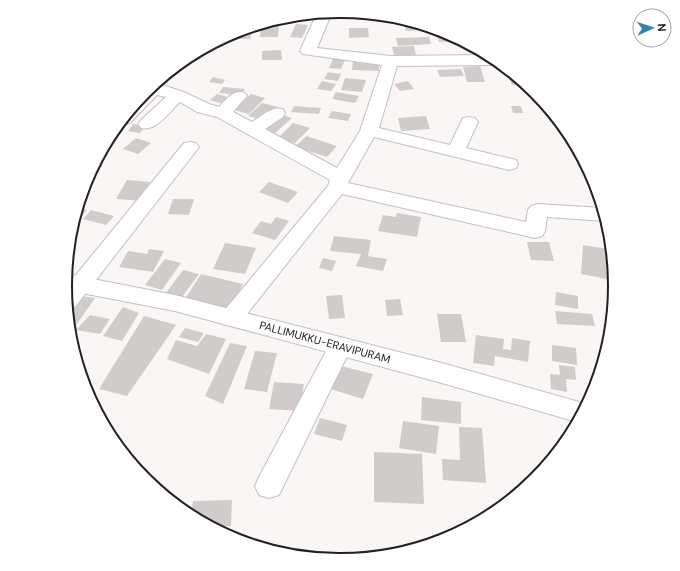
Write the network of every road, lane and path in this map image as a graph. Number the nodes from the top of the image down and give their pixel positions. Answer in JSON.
{"nodes":[{"id":1,"x":322,"y":19,"type":"edge"},
{"id":2,"x":483,"y":59,"type":"edge"},
{"id":3,"x":391,"y":61,"type":"junction"},
{"id":4,"x":158,"y":89,"type":"edge"},
{"id":5,"x":178,"y":95,"type":"junction"},
{"id":6,"x":239,"y":96,"type":"dead end"},
{"id":7,"x":223,"y":113,"type":"junction"},
{"id":8,"x":277,"y":113,"type":"dead end"},
{"id":9,"x":469,"y":122,"type":"dead end"},
{"id":10,"x":147,"y":124,"type":"dead end"},
{"id":11,"x":254,"y":129,"type":"junction"},
{"id":12,"x":369,"y":131,"type":"junction"},
{"id":13,"x":190,"y":146,"type":"dead end"},
{"id":14,"x":456,"y":150,"type":"junction"},
{"id":15,"x":509,"y":164,"type":"dead end"},
{"id":16,"x":338,"y":182,"type":"junction"},
{"id":17,"x":598,"y":215,"type":"edge"},
{"id":18,"x":72,"y":289,"type":"edge"},
{"id":19,"x":72,"y":290,"type":"edge"},
{"id":20,"x":231,"y":318,"type":"junction"},
{"id":21,"x":340,"y":346,"type":"junction"},
{"id":22,"x":575,"y":413,"type":"edge"},
{"id":23,"x":269,"y":486,"type":"dead end"}],
"edges":[{"from":1,"to":3,"type":"street"},
{"from":2,"to":3,"type":"street"},
{"from":3,"to":12,"type":"street"},
{"from":4,"to":5,"type":"street"},
{"from":5,"to":7,"type":"street"},
{"from":5,"to":10,"type":"street"},
{"from":6,"to":7,"type":"street"},
{"from":7,"to":11,"type":"street"},
{"from":8,"to":11,"type":"street"},
{"from":9,"to":14,"type":"street"},
{"from":11,"to":16,"type":"street"},
{"from":12,"to":14,"type":"street"},
{"from":12,"to":16,"type":"street"},
{"from":13,"to":18,"type":"street"},
{"from":14,"to":15,"type":"street"},
{"from":16,"to":17,"type":"street"},
{"from":16,"to":20,"type":"street"},
{"from":19,"to":20,"type":"street","name":"PALLIMUKKU-ERAVIPURAM"},
{"from":20,"to":21,"type":"street","name":"PALLIMUKKU-ERAVIPURAM"},
{"from":21,"to":22,"type":"street","name":"PALLIMUKKU-ERAVIPURAM"},
{"from":21,"to":23,"type":"street"}]}
